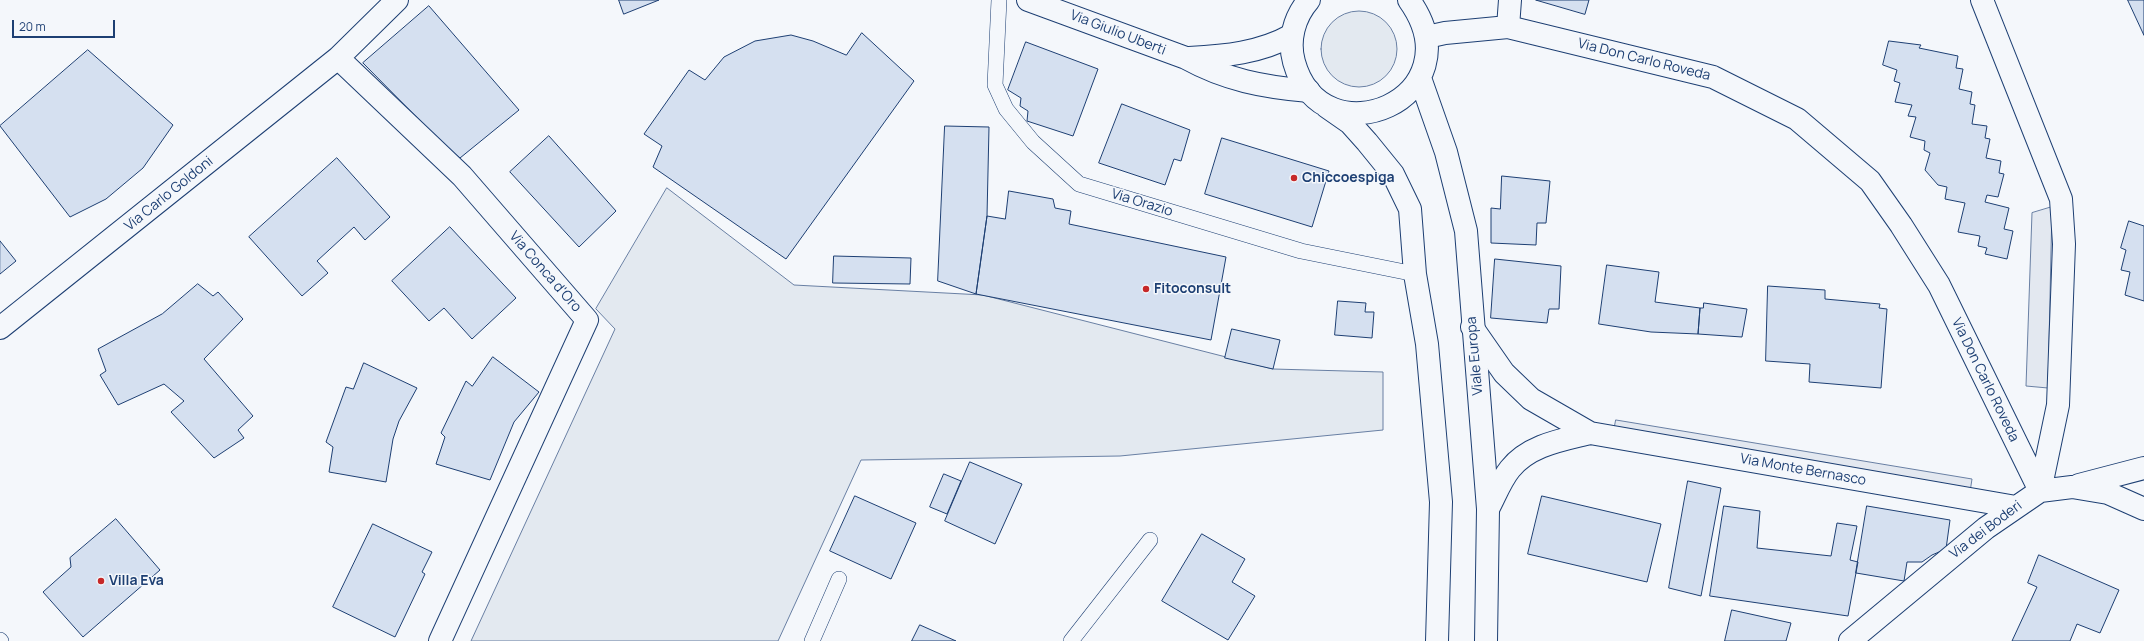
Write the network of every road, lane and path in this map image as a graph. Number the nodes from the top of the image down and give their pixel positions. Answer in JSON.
{"nodes":[{"id":1,"x":398,"y":0,"type":"edge"},
{"id":2,"x":999,"y":0,"type":"edge"},
{"id":3,"x":1028,"y":0,"type":"edge"},
{"id":4,"x":1309,"y":0,"type":"edge"},
{"id":5,"x":1409,"y":0,"type":"edge"},
{"id":6,"x":1510,"y":0,"type":"edge"},
{"id":7,"x":1982,"y":0,"type":"edge"},
{"id":8,"x":1508,"y":27,"type":"junction"},
{"id":9,"x":1292,"y":35,"type":"junction"},
{"id":10,"x":1427,"y":37,"type":"junction"},
{"id":11,"x":338,"y":58,"type":"junction"},
{"id":12,"x":1186,"y":58,"type":"junction"},
{"id":13,"x":1420,"y":78,"type":"junction"},
{"id":14,"x":1309,"y":91,"type":"junction"},
{"id":15,"x":1328,"y":106,"type":"junction"},
{"id":16,"x":1415,"y":274,"type":"junction"},
{"id":17,"x":1472,"y":327,"type":"junction"},
{"id":18,"x":0,"y":328,"type":"edge"},
{"id":19,"x":1590,"y":433,"type":"junction"},
{"id":20,"x":2144,"y":468,"type":"edge"},
{"id":21,"x":2072,"y":486,"type":"junction"},
{"id":22,"x":2040,"y":491,"type":"junction"},
{"id":23,"x":2016,"y":507,"type":"junction"},
{"id":24,"x":1488,"y":509,"type":"junction"},
{"id":25,"x":2144,"y":509,"type":"edge"},
{"id":26,"x":1150,"y":540,"type":"dead end"},
{"id":27,"x":839,"y":579,"type":"dead end"},
{"id":28,"x":440,"y":641,"type":"edge"},
{"id":29,"x":812,"y":641,"type":"edge"},
{"id":30,"x":1071,"y":641,"type":"edge"},
{"id":31,"x":1437,"y":641,"type":"edge"},
{"id":32,"x":1486,"y":641,"type":"edge"},
{"id":33,"x":1850,"y":641,"type":"edge"}],
"edges":[{"from":1,"to":11,"type":"street"},
{"from":2,"to":16,"type":"lane","name":"Via Orazio"},
{"from":3,"to":12,"type":"street","name":"Via Giulio Uberti"},
{"from":4,"to":9,"type":"street"},
{"from":5,"to":10,"type":"street"},
{"from":6,"to":8,"type":"street"},
{"from":7,"to":22,"type":"street"},
{"from":8,"to":10,"type":"street","name":"Via Don Carlo Roveda"},
{"from":8,"to":22,"type":"street","name":"Via Don Carlo Roveda"},
{"from":9,"to":12,"type":"street","name":"Via Giulio Uberti"},
{"from":9,"to":14,"type":"street"},
{"from":10,"to":13,"type":"street"},
{"from":11,"to":18,"type":"street","name":"Via Carlo Goldoni"},
{"from":11,"to":28,"type":"street","name":"Via Conca d'Oro"},
{"from":12,"to":14,"type":"street","name":"Via Giulio Uberti"},
{"from":13,"to":15,"type":"street"},
{"from":13,"to":17,"type":"street","name":"Viale Europa"},
{"from":14,"to":15,"type":"street"},
{"from":15,"to":16,"type":"street"},
{"from":16,"to":31,"type":"street"},
{"from":17,"to":19,"type":"street","name":"Via Monte Bernasco"},
{"from":17,"to":24,"type":"street","name":"Viale Europa"},
{"from":19,"to":23,"type":"street","name":"Via Monte Bernasco"},
{"from":19,"to":24,"type":"street","name":"Via Monte Bernasco"},
{"from":20,"to":21,"type":"street"},
{"from":21,"to":22,"type":"street","name":"Via dei Boderi"},
{"from":21,"to":25,"type":"street","name":"Via dei Boderi"},
{"from":22,"to":23,"type":"street","name":"Via dei Boderi"},
{"from":23,"to":33,"type":"street","name":"Via dei Boderi"},
{"from":24,"to":32,"type":"street","name":"Viale Europa"},
{"from":26,"to":30,"type":"lane"},
{"from":27,"to":29,"type":"lane"}]}
